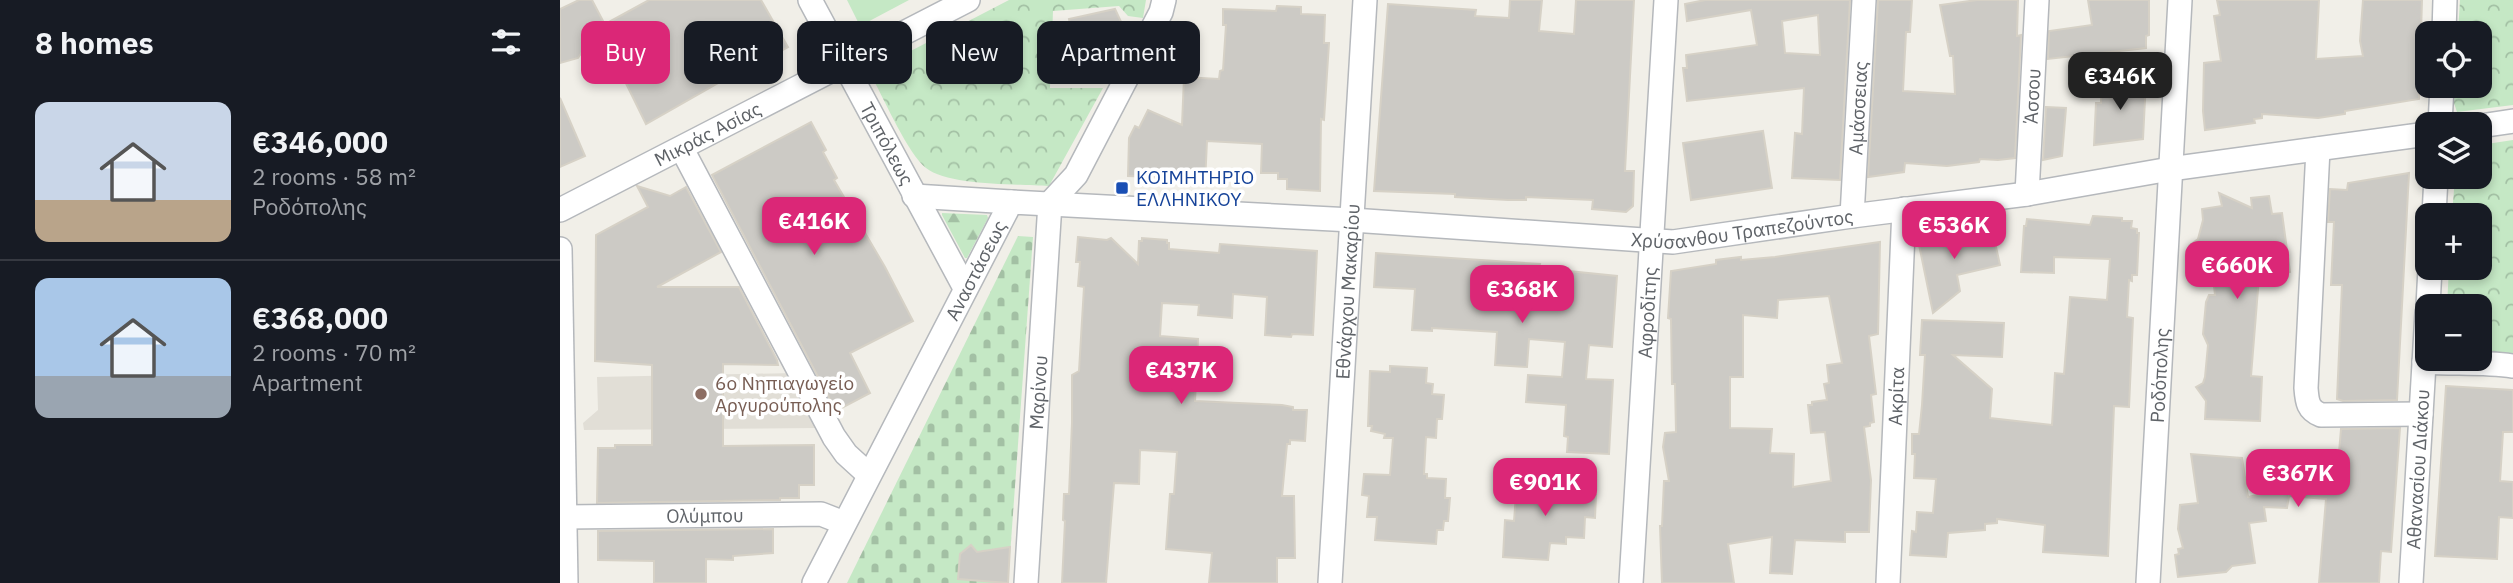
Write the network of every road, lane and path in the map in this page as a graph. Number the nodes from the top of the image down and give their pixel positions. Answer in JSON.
{"nodes":[{"id":1,"x":810,"y":0,"type":"edge"},
{"id":2,"x":968,"y":0,"type":"edge"},
{"id":3,"x":1164,"y":0,"type":"edge"},
{"id":4,"x":1365,"y":0,"type":"edge"},
{"id":5,"x":1666,"y":0,"type":"edge"},
{"id":6,"x":1864,"y":0,"type":"edge"},
{"id":7,"x":2037,"y":0,"type":"edge"},
{"id":8,"x":2180,"y":0,"type":"edge"},
{"id":9,"x":2445,"y":0,"type":"edge"},
{"id":10,"x":821,"y":21,"type":"edge"},
{"id":11,"x":2444,"y":21,"type":"edge"},
{"id":12,"x":912,"y":29,"type":"edge"},
{"id":13,"x":807,"y":84,"type":"edge"},
{"id":14,"x":855,"y":84,"type":"edge"},
{"id":15,"x":2513,"y":121,"type":"edge"},
{"id":16,"x":2492,"y":124,"type":"edge"},
{"id":17,"x":2415,"y":136,"type":"edge"},
{"id":18,"x":682,"y":149,"type":"junction"},
{"id":19,"x":2318,"y":149,"type":"junction"},
{"id":20,"x":2171,"y":169,"type":"junction"},
{"id":21,"x":2028,"y":194,"type":"junction"},
{"id":22,"x":914,"y":196,"type":"junction"},
{"id":23,"x":1011,"y":202,"type":"junction"},
{"id":24,"x":1050,"y":203,"type":"junction"},
{"id":25,"x":1904,"y":209,"type":"junction"},
{"id":26,"x":560,"y":210,"type":"edge"},
{"id":27,"x":1852,"y":216,"type":"junction"},
{"id":28,"x":1352,"y":220,"type":"junction"},
{"id":29,"x":1652,"y":242,"type":"junction"},
{"id":30,"x":560,"y":249,"type":"edge"},
{"id":31,"x":965,"y":288,"type":"junction"},
{"id":32,"x":2492,"y":364,"type":"edge"},
{"id":33,"x":2513,"y":366,"type":"edge"},
{"id":34,"x":2423,"y":371,"type":"edge"},
{"id":35,"x":561,"y":389,"type":"edge"},
{"id":36,"x":2421,"y":414,"type":"junction"},
{"id":37,"x":869,"y":475,"type":"junction"},
{"id":38,"x":565,"y":517,"type":"junction"},
{"id":39,"x":844,"y":523,"type":"junction"},
{"id":40,"x":566,"y":583,"type":"edge"},
{"id":41,"x":814,"y":583,"type":"edge"},
{"id":42,"x":1026,"y":583,"type":"edge"},
{"id":43,"x":1330,"y":583,"type":"edge"},
{"id":44,"x":1632,"y":583,"type":"edge"},
{"id":45,"x":1888,"y":583,"type":"edge"},
{"id":46,"x":2148,"y":583,"type":"edge"},
{"id":47,"x":2411,"y":583,"type":"edge"}],
"edges":[{"from":1,"to":10,"type":"street","name":"Τριπόλεως"},
{"from":2,"to":12,"type":"street","name":"Μικράς Ασίας"},
{"from":3,"to":24,"type":"street"},
{"from":4,"to":28,"type":"street","name":"Εθνάρχου Μακαρίου"},
{"from":5,"to":29,"type":"street","name":"Αφροδίτης"},
{"from":6,"to":27,"type":"street","name":"Αμάσσειας"},
{"from":7,"to":21,"type":"street","name":"Άσσου"},
{"from":8,"to":20,"type":"street","name":"Ροδόπολης"},
{"from":9,"to":11,"type":"street"},
{"from":13,"to":18,"type":"street","name":"Μικράς Ασίας"},
{"from":14,"to":22,"type":"street","name":"Τριπόλεως"},
{"from":15,"to":16,"type":"street"},
{"from":17,"to":19,"type":"street","name":"Χρύσανθου Τραπεζούντος"},
{"from":18,"to":26,"type":"street","name":"Μικράς Ασίας"},
{"from":18,"to":37,"type":"street"},
{"from":19,"to":20,"type":"street","name":"Χρύσανθου Τραπεζούντος"},
{"from":19,"to":36,"type":"street"},
{"from":20,"to":21,"type":"street","name":"Χρύσανθου Τραπεζούντος"},
{"from":20,"to":46,"type":"street","name":"Ροδόπολης"},
{"from":21,"to":25,"type":"street","name":"Χρύσανθου Τραπεζούντος"},
{"from":22,"to":23,"type":"street"},
{"from":22,"to":31,"type":"street","name":"Τριπόλεως"},
{"from":23,"to":24,"type":"street","name":"Αναστάσεως"},
{"from":23,"to":31,"type":"street","name":"Αναστάσεως"},
{"from":24,"to":28,"type":"street","name":"Χρύσανθου Τραπεζούντος"},
{"from":24,"to":42,"type":"street","name":"Μαρίνου"},
{"from":25,"to":27,"type":"street","name":"Χρύσανθου Τραπεζούντος"},
{"from":25,"to":45,"type":"street","name":"Ακρίτα"},
{"from":27,"to":29,"type":"street","name":"Χρύσανθου Τραπεζούντος"},
{"from":28,"to":29,"type":"street","name":"Χρύσανθου Τραπεζούντος"},
{"from":28,"to":43,"type":"street","name":"Εθνάρχου Μακαρίου"},
{"from":29,"to":44,"type":"street","name":"Αφροδίτης"},
{"from":30,"to":35,"type":"street"},
{"from":31,"to":37,"type":"street","name":"Αναστάσεως"},
{"from":32,"to":33,"type":"street"},
{"from":34,"to":36,"type":"street","name":"Αθανασίου Διάκου"},
{"from":35,"to":38,"type":"street"},
{"from":36,"to":47,"type":"street","name":"Αθανασίου Διάκου"},
{"from":37,"to":39,"type":"street","name":"Αναστάσεως"},
{"from":38,"to":39,"type":"street","name":"Ολύμπου"},
{"from":38,"to":40,"type":"street"},
{"from":39,"to":41,"type":"street","name":"Αναστάσεως"}]}
